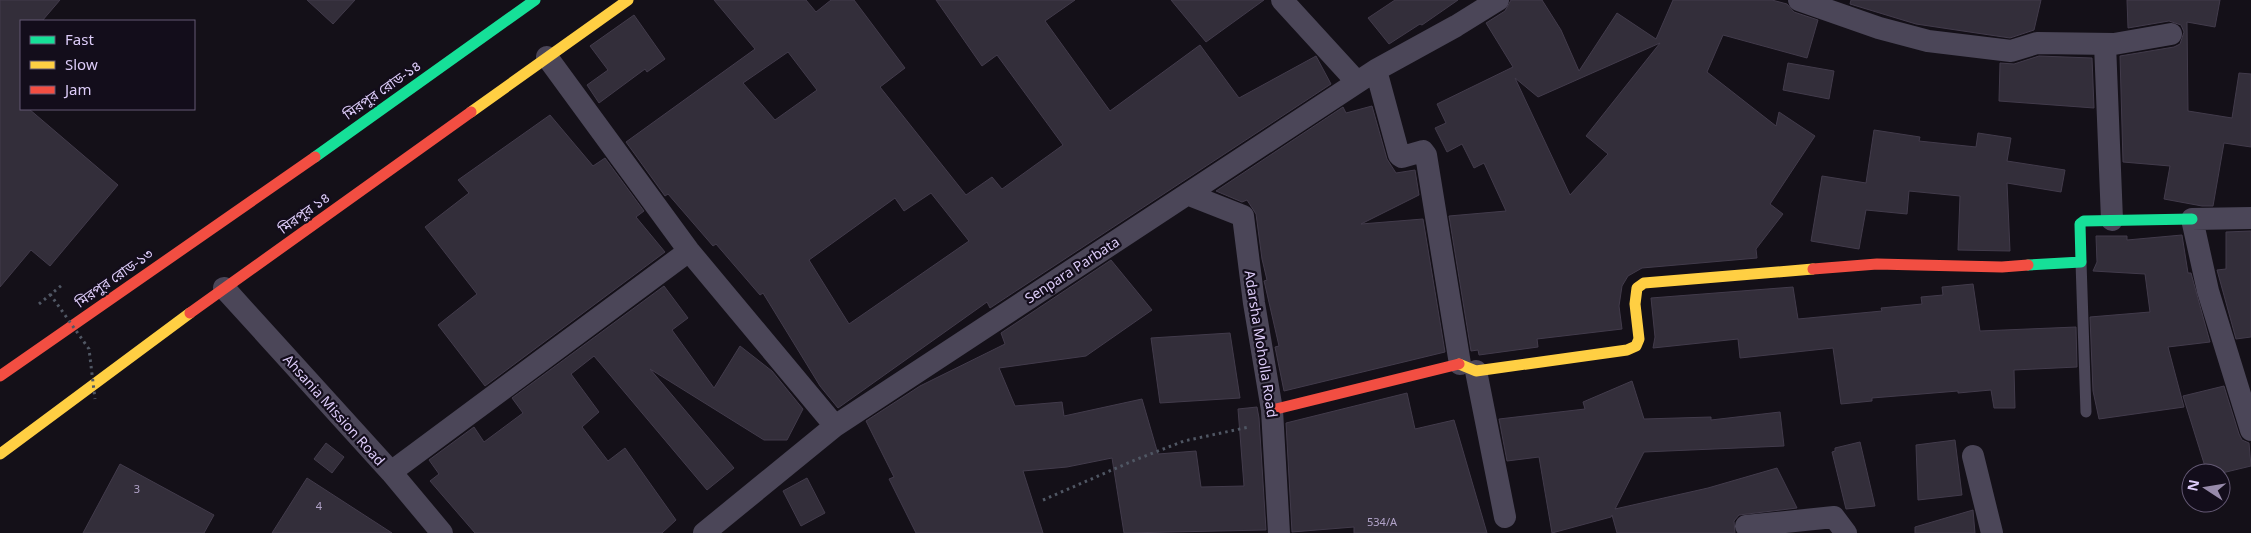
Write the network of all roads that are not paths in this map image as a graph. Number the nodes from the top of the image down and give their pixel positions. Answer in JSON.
{"nodes":[{"id":1,"x":535,"y":0,"type":"edge"},
{"id":2,"x":628,"y":0,"type":"edge"},
{"id":3,"x":1282,"y":0,"type":"edge"},
{"id":4,"x":1498,"y":0,"type":"edge"},
{"id":5,"x":1799,"y":0,"type":"edge"},
{"id":6,"x":2171,"y":34,"type":"dead end"},
{"id":7,"x":2105,"y":44,"type":"junction"},
{"id":8,"x":547,"y":57,"type":"junction"},
{"id":9,"x":1376,"y":70,"type":"junction"},
{"id":10,"x":1357,"y":82,"type":"junction"},
{"id":11,"x":1187,"y":194,"type":"junction"},
{"id":12,"x":246,"y":205,"type":"joint"},
{"id":13,"x":2251,"y":218,"type":"edge"},
{"id":14,"x":2192,"y":219,"type":"junction"},
{"id":15,"x":2112,"y":220,"type":"junction"},
{"id":16,"x":689,"y":251,"type":"junction"},
{"id":17,"x":2081,"y":262,"type":"junction"},
{"id":18,"x":224,"y":288,"type":"junction"},
{"id":19,"x":1468,"y":367,"type":"junction"},
{"id":20,"x":0,"y":376,"type":"edge"},
{"id":21,"x":2086,"y":412,"type":"dead end"},
{"id":22,"x":1273,"y":416,"type":"junction"},
{"id":23,"x":835,"y":426,"type":"junction"},
{"id":24,"x":2251,"y":430,"type":"edge"},
{"id":25,"x":0,"y":454,"type":"edge"},
{"id":26,"x":1973,"y":456,"type":"dead end"},
{"id":27,"x":391,"y":472,"type":"junction"},
{"id":28,"x":1505,"y":517,"type":"dead end"},
{"id":29,"x":1746,"y":526,"type":"dead end"},
{"id":30,"x":442,"y":533,"type":"edge"},
{"id":31,"x":704,"y":533,"type":"edge"},
{"id":32,"x":1280,"y":533,"type":"edge"},
{"id":33,"x":1846,"y":533,"type":"edge"},
{"id":34,"x":1992,"y":533,"type":"edge"}],
"edges":[{"from":1,"to":12,"type":"main road","name":"মিরপুর রোড-১৪"},
{"from":2,"to":8,"type":"main road","name":"মিরপুর ১৪"},
{"from":3,"to":10,"type":"street"},
{"from":4,"to":9,"type":"street","name":"Senpara Parbata"},
{"from":5,"to":7,"type":"street"},
{"from":6,"to":7,"type":"street"},
{"from":7,"to":15,"type":"street"},
{"from":8,"to":16,"type":"street"},
{"from":8,"to":18,"type":"main road","name":"মিরপুর ১৪"},
{"from":9,"to":10,"type":"street","name":"Senpara Parbata"},
{"from":9,"to":19,"type":"street"},
{"from":10,"to":11,"type":"street","name":"Senpara Parbata"},
{"from":11,"to":22,"type":"street","name":"Adarsha Moholla Road"},
{"from":11,"to":23,"type":"street","name":"Senpara Parbata"},
{"from":12,"to":20,"type":"main road","name":"মিরপুর রোড-১৩"},
{"from":13,"to":14,"type":"street"},
{"from":14,"to":15,"type":"main road"},
{"from":14,"to":24,"type":"street"},
{"from":15,"to":17,"type":"main road"},
{"from":16,"to":23,"type":"street"},
{"from":16,"to":27,"type":"street"},
{"from":17,"to":19,"type":"main road"},
{"from":17,"to":21,"type":"lane"},
{"from":18,"to":25,"type":"main road","name":"মিরপুর ১৪"},
{"from":18,"to":27,"type":"street","name":"Ahsania Mission Road"},
{"from":19,"to":22,"type":"main road"},
{"from":19,"to":28,"type":"street"},
{"from":22,"to":32,"type":"street","name":"Adarsha Moholla Road"},
{"from":23,"to":31,"type":"street","name":"Senpara Parbata"},
{"from":26,"to":34,"type":"street"},
{"from":27,"to":30,"type":"street","name":"Ahsania Mission Road"},
{"from":29,"to":33,"type":"street"}]}
